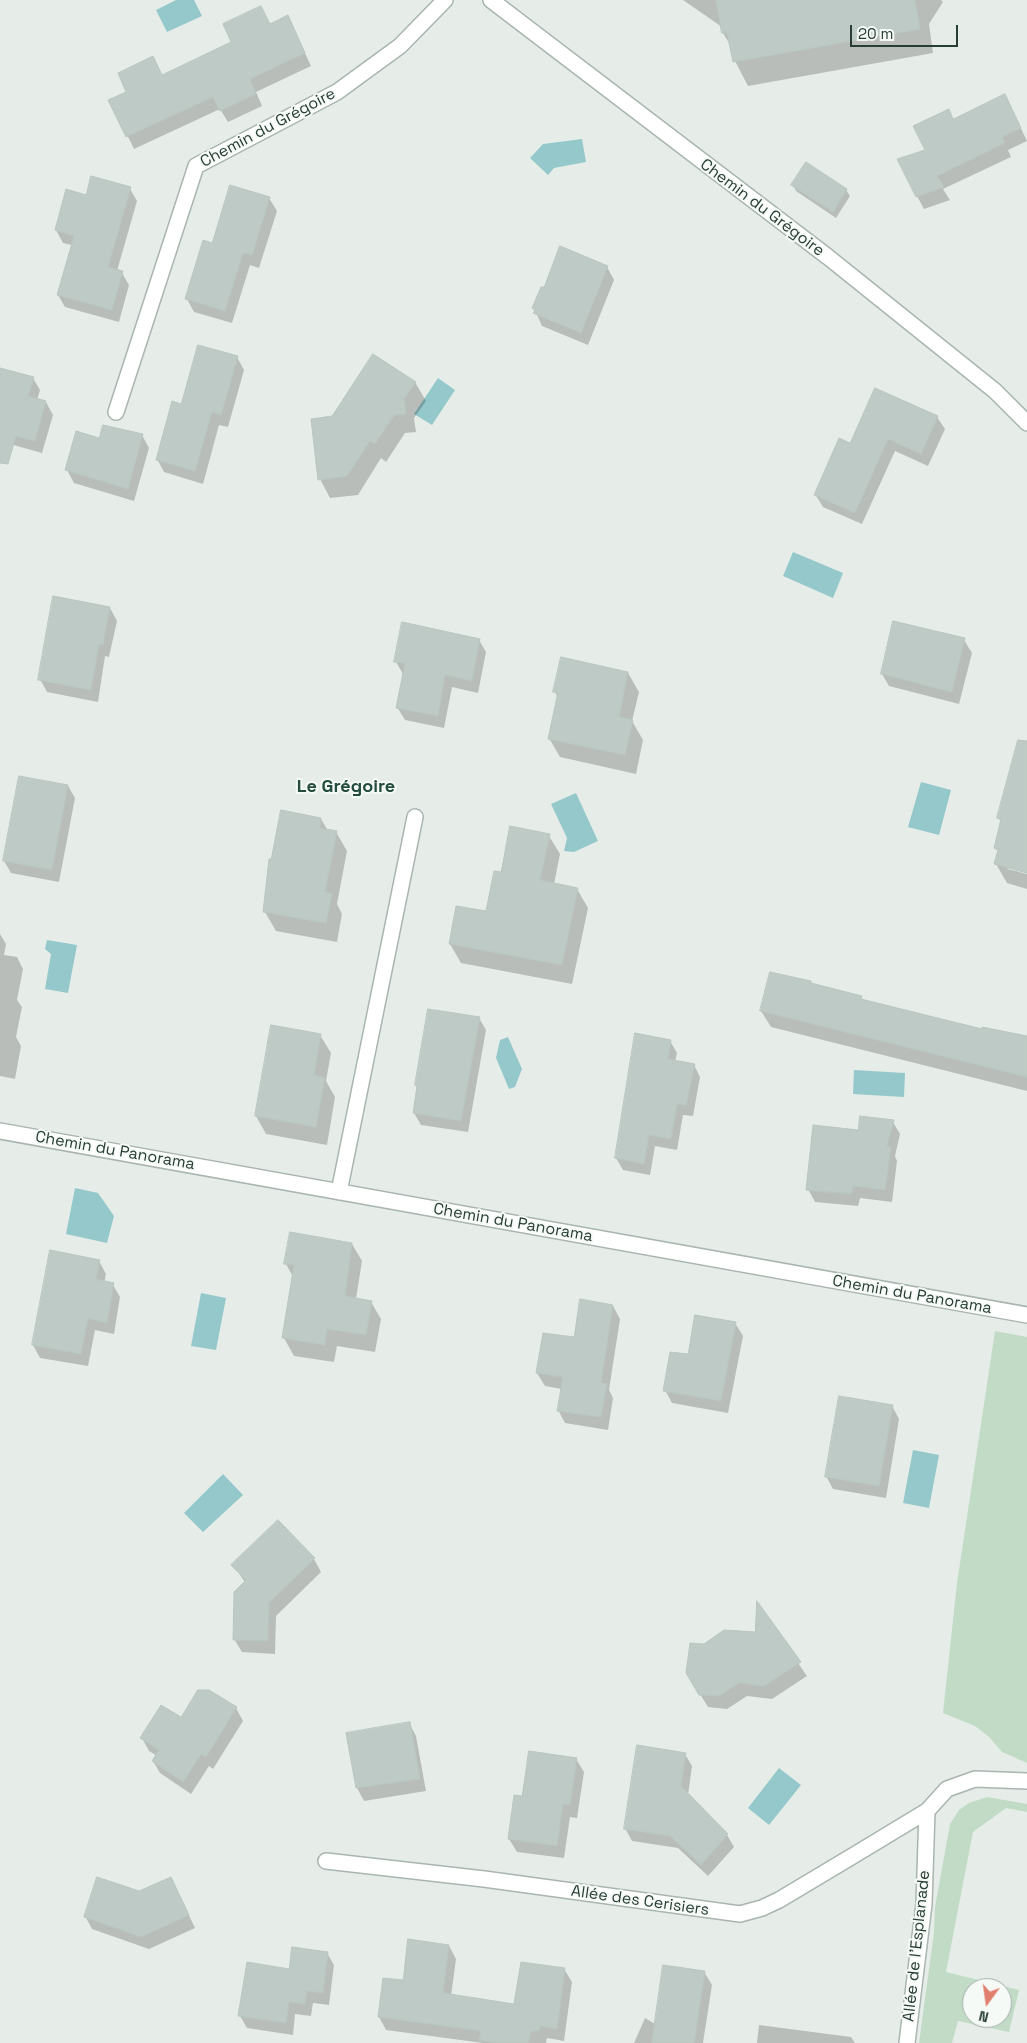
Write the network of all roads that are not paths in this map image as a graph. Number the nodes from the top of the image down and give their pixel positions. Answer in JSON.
{"nodes":[{"id":1,"x":445,"y":0,"type":"edge"},
{"id":2,"x":491,"y":0,"type":"edge"},
{"id":3,"x":116,"y":412,"type":"dead end"},
{"id":4,"x":1027,"y":423,"type":"edge"},
{"id":5,"x":415,"y":817,"type":"dead end"},
{"id":6,"x":0,"y":1131,"type":"edge"},
{"id":7,"x":339,"y":1192,"type":"junction"},
{"id":8,"x":1027,"y":1315,"type":"edge"},
{"id":9,"x":1027,"y":1781,"type":"edge"},
{"id":10,"x":927,"y":1811,"type":"junction"},
{"id":11,"x":326,"y":1861,"type":"dead end"},
{"id":12,"x":907,"y":2043,"type":"edge"}],
"edges":[{"from":1,"to":3,"type":"street","name":"Chemin du Grégoire"},
{"from":2,"to":4,"type":"street","name":"Chemin du Grégoire"},
{"from":5,"to":7,"type":"street"},
{"from":6,"to":7,"type":"street","name":"Chemin du Panorama"},
{"from":7,"to":8,"type":"street","name":"Chemin du Panorama"},
{"from":9,"to":10,"type":"street"},
{"from":10,"to":11,"type":"street","name":"Allée des Cerisiers"},
{"from":10,"to":12,"type":"street","name":"Allée de l'Esplanade"}]}
